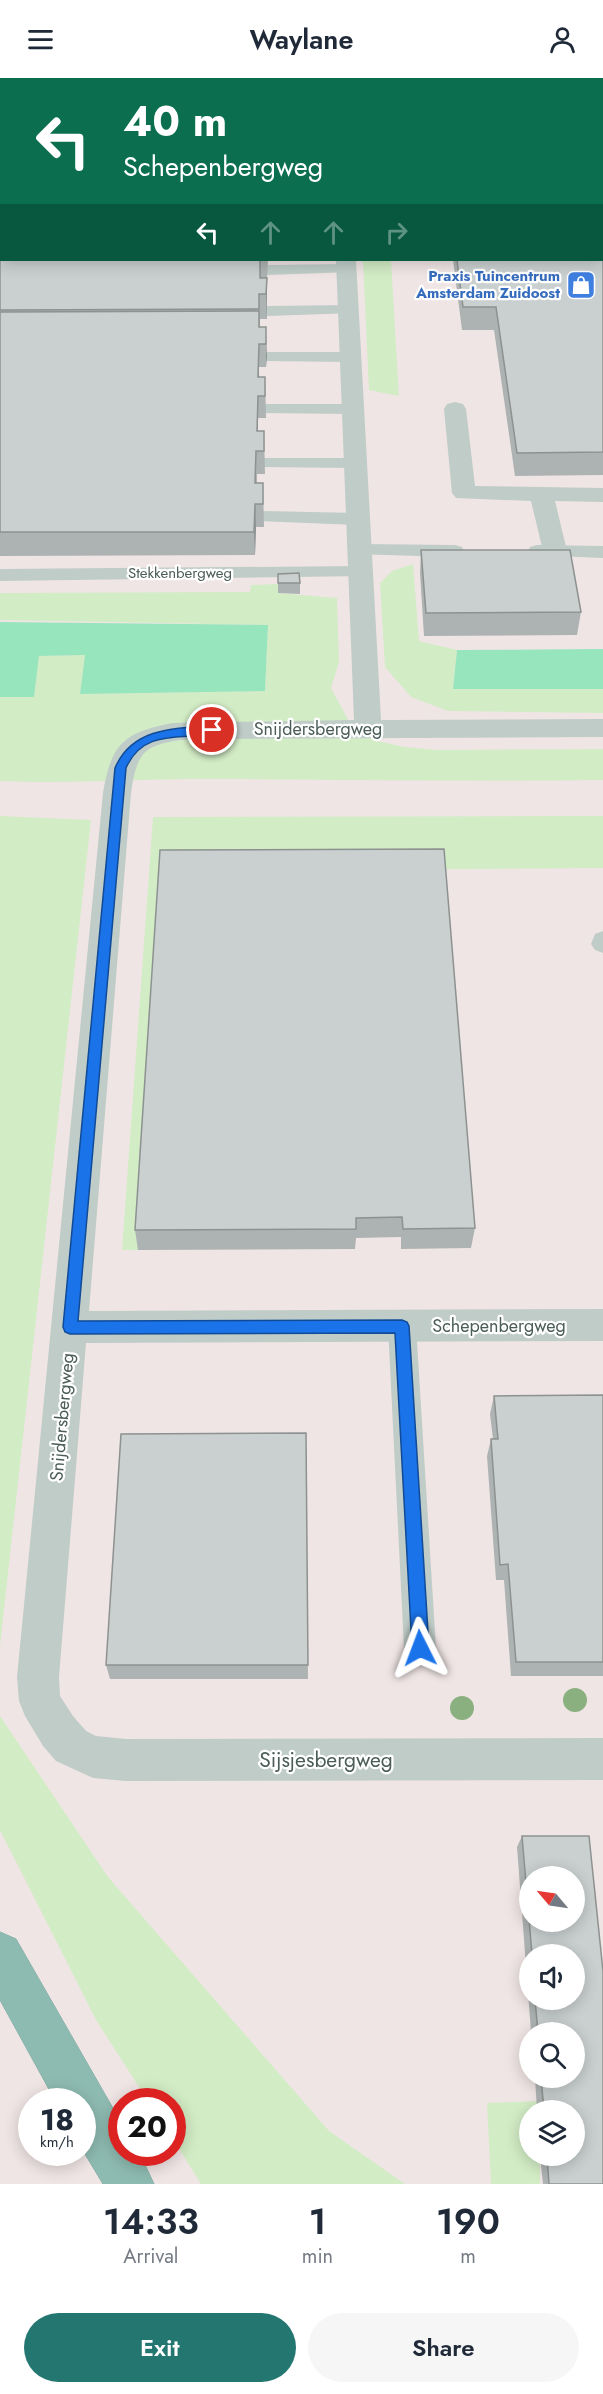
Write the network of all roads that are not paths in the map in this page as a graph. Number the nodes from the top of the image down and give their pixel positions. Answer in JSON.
{"nodes":[{"id":1,"x":346,"y":264,"type":"edge"},
{"id":2,"x":267,"y":270,"type":"dead end"},
{"id":3,"x":267,"y":310,"type":"edge"},
{"id":4,"x":348,"y":310,"type":"junction"},
{"id":5,"x":267,"y":357,"type":"edge"},
{"id":6,"x":350,"y":357,"type":"junction"},
{"id":7,"x":265,"y":409,"type":"edge"},
{"id":8,"x":455,"y":409,"type":"dead end"},
{"id":9,"x":353,"y":410,"type":"junction"},
{"id":10,"x":264,"y":463,"type":"edge"},
{"id":11,"x":355,"y":463,"type":"junction"},
{"id":12,"x":541,"y":494,"type":"junction"},
{"id":13,"x":603,"y":495,"type":"edge"},
{"id":14,"x":264,"y":517,"type":"edge"},
{"id":15,"x":357,"y":519,"type":"junction"},
{"id":16,"x":473,"y":551,"type":"edge"},
{"id":17,"x":520,"y":551,"type":"edge"},
{"id":18,"x":555,"y":551,"type":"junction"},
{"id":19,"x":603,"y":552,"type":"edge"},
{"id":20,"x":360,"y":561,"type":"junction"},
{"id":21,"x":0,"y":575,"type":"edge"},
{"id":22,"x":603,"y":728,"type":"edge"},
{"id":23,"x":368,"y":729,"type":"junction"},
{"id":24,"x":603,"y":1325,"type":"edge"},
{"id":25,"x":402,"y":1326,"type":"junction"},
{"id":26,"x":70,"y":1327,"type":"junction"},
{"id":27,"x":420,"y":1648,"type":"dead end"},
{"id":28,"x":58,"y":1731,"type":"joint"},
{"id":29,"x":603,"y":1760,"type":"edge"},
{"id":30,"x":0,"y":1955,"type":"edge"},
{"id":31,"x":74,"y":2088,"type":"edge"},
{"id":32,"x":96,"y":2126,"type":"edge"},
{"id":33,"x":130,"y":2184,"type":"edge"}],
"edges":[{"from":1,"to":2,"type":"lane"},
{"from":1,"to":4,"type":"street"},
{"from":3,"to":4,"type":"lane"},
{"from":4,"to":6,"type":"street"},
{"from":5,"to":6,"type":"lane"},
{"from":6,"to":9,"type":"street"},
{"from":7,"to":9,"type":"lane"},
{"from":8,"to":12,"type":"street"},
{"from":9,"to":11,"type":"street"},
{"from":10,"to":11,"type":"lane"},
{"from":11,"to":15,"type":"street"},
{"from":12,"to":13,"type":"street"},
{"from":12,"to":18,"type":"street"},
{"from":14,"to":15,"type":"lane"},
{"from":15,"to":20,"type":"street"},
{"from":16,"to":20,"type":"lane","name":"Stekkenbergweg"},
{"from":17,"to":18,"type":"lane"},
{"from":18,"to":19,"type":"lane"},
{"from":20,"to":21,"type":"lane","name":"Stekkenbergweg"},
{"from":20,"to":23,"type":"street"},
{"from":22,"to":23,"type":"street","name":"Snijdersbergweg"},
{"from":23,"to":26,"type":"street","name":"Snijdersbergweg"},
{"from":24,"to":25,"type":"street","name":"Schepenbergweg"},
{"from":25,"to":26,"type":"street","name":"Schepenbergweg"},
{"from":25,"to":27,"type":"lane"},
{"from":26,"to":28,"type":"street","name":"Snijdersbergweg"},
{"from":28,"to":29,"type":"street","name":"Sijsjesbergweg"},
{"from":30,"to":31,"type":"highway"},
{"from":32,"to":33,"type":"highway"}]}
